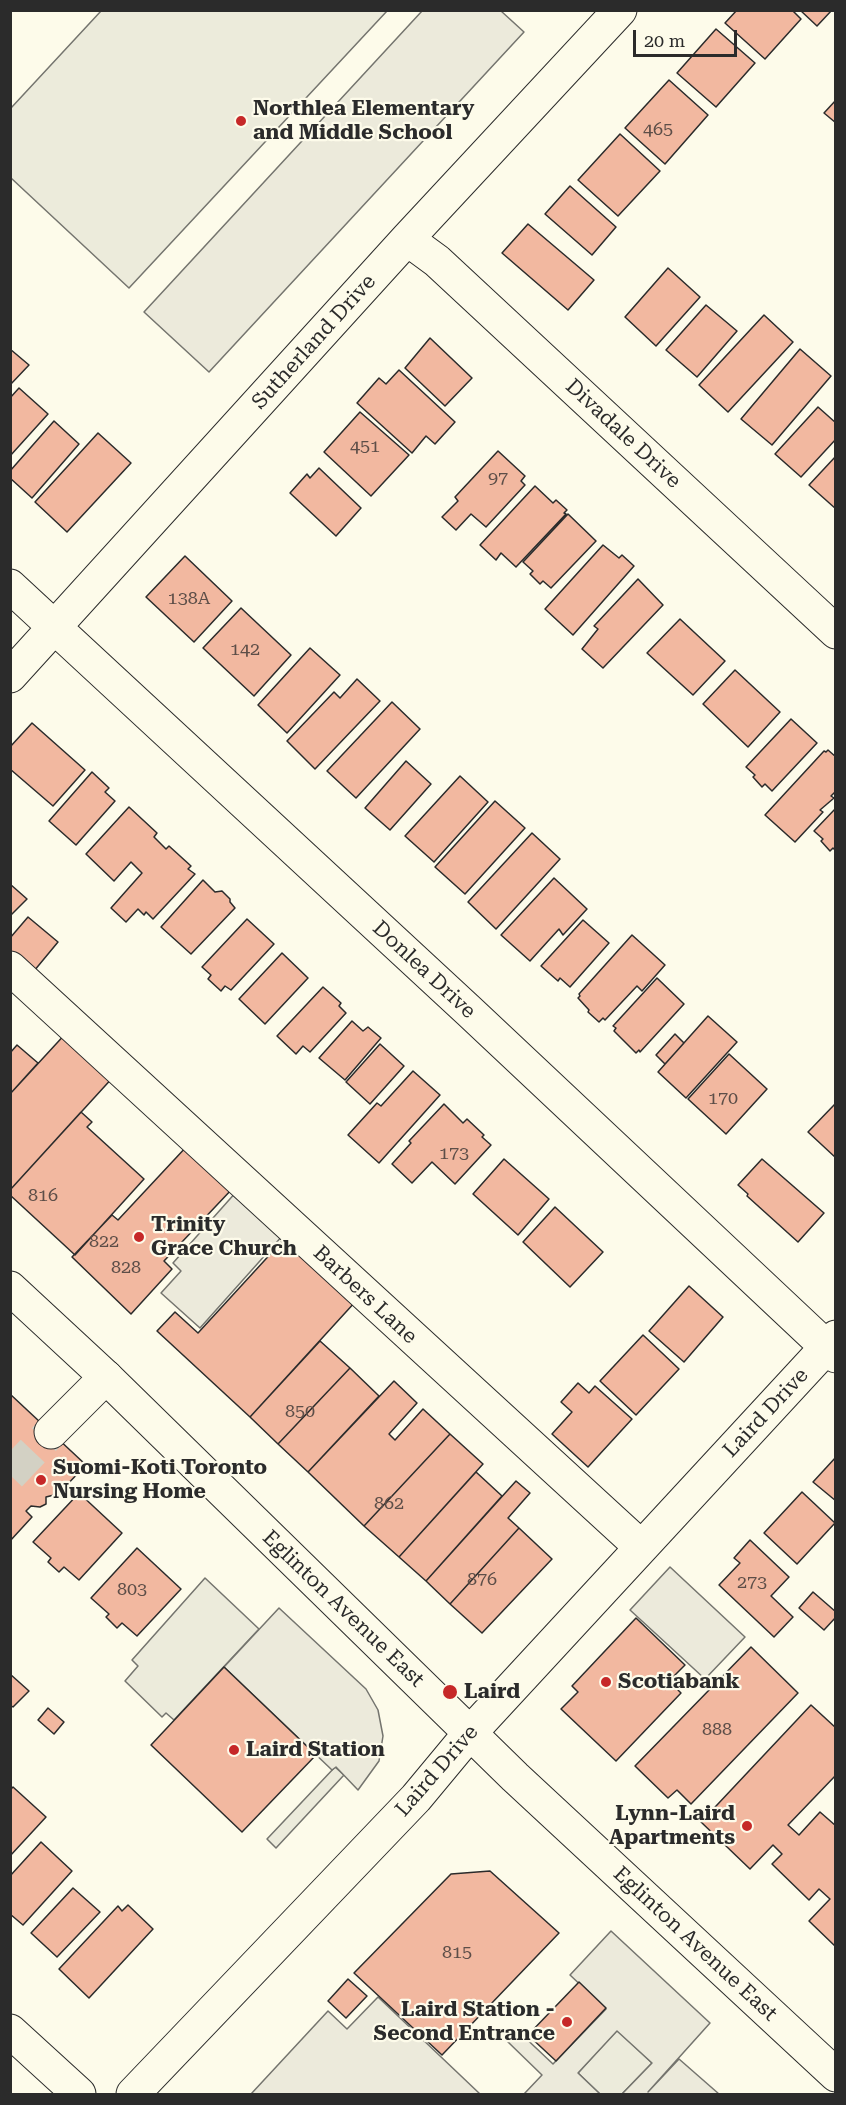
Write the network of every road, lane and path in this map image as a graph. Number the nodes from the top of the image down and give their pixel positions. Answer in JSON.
{"nodes":[{"id":1,"x":620,"y":10,"type":"edge"},
{"id":2,"x":407,"y":239,"type":"junction"},
{"id":3,"x":10,"y":586,"type":"edge"},
{"id":4,"x":56,"y":628,"type":"junction"},
{"id":5,"x":836,"y":632,"type":"edge"},
{"id":6,"x":10,"y":676,"type":"edge"},
{"id":7,"x":10,"y":968,"type":"edge"},
{"id":8,"x":10,"y":1288,"type":"edge"},
{"id":9,"x":832,"y":1347,"type":"edge"},
{"id":10,"x":106,"y":1377,"type":"junction"},
{"id":11,"x":51,"y":1432,"type":"tunnel mouth"},
{"id":12,"x":641,"y":1547,"type":"junction"},
{"id":13,"x":470,"y":1733,"type":"junction"},
{"id":14,"x":10,"y":2031,"type":"edge"},
{"id":15,"x":836,"y":2075,"type":"edge"},
{"id":16,"x":79,"y":2094,"type":"edge"},
{"id":17,"x":133,"y":2094,"type":"edge"}],
"edges":[{"from":1,"to":2,"type":"street","name":"Sutherland Drive"},
{"from":2,"to":4,"type":"street","name":"Sutherland Drive"},
{"from":2,"to":5,"type":"street","name":"Divadale Drive"},
{"from":3,"to":4,"type":"street","name":"Donlea Drive"},
{"from":4,"to":6,"type":"street","name":"Sutherland Drive"},
{"from":4,"to":9,"type":"street","name":"Donlea Drive"},
{"from":7,"to":12,"type":"street","name":"Barbers Lane"},
{"from":8,"to":10,"type":"street","name":"Eglinton Avenue East"},
{"from":9,"to":12,"type":"street","name":"Laird Drive"},
{"from":10,"to":11,"type":"street"},
{"from":10,"to":13,"type":"street","name":"Eglinton Avenue East"},
{"from":12,"to":13,"type":"street","name":"Laird Drive"},
{"from":13,"to":15,"type":"street","name":"Eglinton Avenue East"},
{"from":13,"to":17,"type":"street","name":"Laird Drive"},
{"from":14,"to":16,"type":"street"}]}
